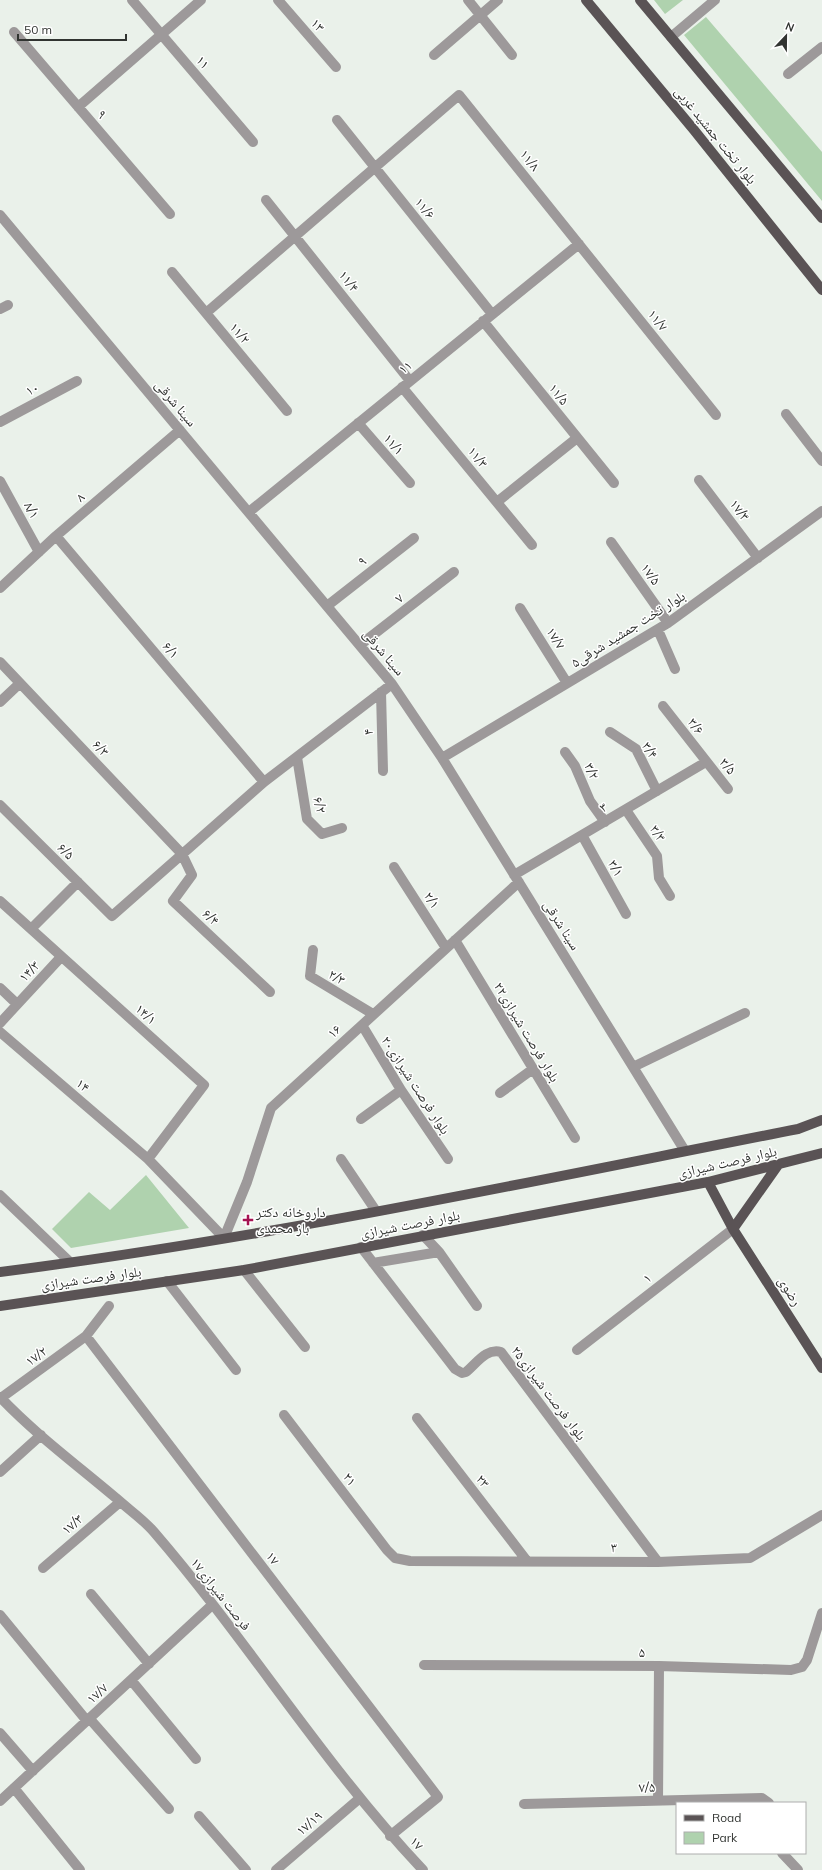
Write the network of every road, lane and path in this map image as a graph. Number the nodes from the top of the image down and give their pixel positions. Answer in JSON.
{"nodes":[{"id":1,"x":132,"y":0,"type":"edge"},
{"id":2,"x":201,"y":0,"type":"edge"},
{"id":3,"x":278,"y":0,"type":"edge"},
{"id":4,"x":468,"y":0,"type":"edge"},
{"id":5,"x":498,"y":0,"type":"edge"},
{"id":6,"x":586,"y":0,"type":"edge"},
{"id":7,"x":640,"y":0,"type":"edge"},
{"id":8,"x":715,"y":0,"type":"edge"},
{"id":9,"x":480,"y":15,"type":"junction"},
{"id":10,"x":14,"y":32,"type":"dead end"},
{"id":11,"x":162,"y":34,"type":"junction"},
{"id":12,"x":671,"y":37,"type":"junction"},
{"id":13,"x":822,"y":47,"type":"edge"},
{"id":14,"x":434,"y":55,"type":"dead end"},
{"id":15,"x":512,"y":55,"type":"dead end"},
{"id":16,"x":336,"y":68,"type":"dead end"},
{"id":17,"x":788,"y":74,"type":"dead end"},
{"id":18,"x":78,"y":107,"type":"junction"},
{"id":19,"x":337,"y":120,"type":"dead end"},
{"id":20,"x":253,"y":142,"type":"dead end"},
{"id":21,"x":375,"y":167,"type":"junction"},
{"id":22,"x":266,"y":200,"type":"dead end"},
{"id":23,"x":170,"y":214,"type":"dead end"},
{"id":24,"x":0,"y":215,"type":"edge"},
{"id":25,"x":822,"y":218,"type":"edge"},
{"id":26,"x":295,"y":236,"type":"junction"},
{"id":27,"x":579,"y":244,"type":"junction"},
{"id":28,"x":172,"y":272,"type":"dead end"},
{"id":29,"x":822,"y":290,"type":"edge"},
{"id":30,"x":206,"y":313,"type":"junction"},
{"id":31,"x":492,"y":314,"type":"junction"},
{"id":32,"x":483,"y":321,"type":"junction"},
{"id":33,"x":77,"y":380,"type":"dead end"},
{"id":34,"x":406,"y":384,"type":"junction"},
{"id":35,"x":287,"y":411,"type":"dead end"},
{"id":36,"x":786,"y":414,"type":"dead end"},
{"id":37,"x":716,"y":415,"type":"dead end"},
{"id":38,"x":0,"y":422,"type":"edge"},
{"id":39,"x":358,"y":423,"type":"junction"},
{"id":40,"x":180,"y":430,"type":"junction"},
{"id":41,"x":577,"y":438,"type":"junction"},
{"id":42,"x":822,"y":461,"type":"edge"},
{"id":43,"x":699,"y":480,"type":"dead end"},
{"id":44,"x":0,"y":481,"type":"edge"},
{"id":45,"x":410,"y":483,"type":"dead end"},
{"id":46,"x":614,"y":483,"type":"dead end"},
{"id":47,"x":496,"y":502,"type":"junction"},
{"id":48,"x":822,"y":511,"type":"edge"},
{"id":49,"x":249,"y":512,"type":"junction"},
{"id":50,"x":56,"y":536,"type":"junction"},
{"id":51,"x":414,"y":538,"type":"dead end"},
{"id":52,"x":611,"y":542,"type":"dead end"},
{"id":53,"x":532,"y":546,"type":"dead end"},
{"id":54,"x":39,"y":552,"type":"junction"},
{"id":55,"x":758,"y":558,"type":"junction"},
{"id":56,"x":454,"y":572,"type":"dead end"},
{"id":57,"x":0,"y":588,"type":"edge"},
{"id":58,"x":327,"y":606,"type":"junction"},
{"id":59,"x":520,"y":608,"type":"dead end"},
{"id":60,"x":668,"y":623,"type":"junction"},
{"id":61,"x":658,"y":630,"type":"junction"},
{"id":62,"x":360,"y":645,"type":"junction"},
{"id":63,"x":0,"y":662,"type":"edge"},
{"id":64,"x":675,"y":668,"type":"dead end"},
{"id":65,"x":20,"y":683,"type":"junction"},
{"id":66,"x":392,"y":684,"type":"junction"},
{"id":67,"x":567,"y":684,"type":"junction"},
{"id":68,"x":381,"y":692,"type":"junction"},
{"id":69,"x":0,"y":702,"type":"edge"},
{"id":70,"x":663,"y":706,"type":"dead end"},
{"id":71,"x":610,"y":732,"type":"dead end"},
{"id":72,"x":565,"y":752,"type":"dead end"},
{"id":73,"x":296,"y":757,"type":"junction"},
{"id":74,"x":442,"y":758,"type":"junction"},
{"id":75,"x":706,"y":762,"type":"junction"},
{"id":76,"x":383,"y":771,"type":"dead end"},
{"id":77,"x":264,"y":782,"type":"junction"},
{"id":78,"x":728,"y":788,"type":"dead end"},
{"id":79,"x":657,"y":791,"type":"junction"},
{"id":80,"x":0,"y":805,"type":"edge"},
{"id":81,"x":626,"y":810,"type":"junction"},
{"id":82,"x":606,"y":822,"type":"junction"},
{"id":83,"x":342,"y":828,"type":"dead end"},
{"id":84,"x":582,"y":835,"type":"junction"},
{"id":85,"x":182,"y":854,"type":"junction"},
{"id":86,"x":394,"y":867,"type":"dead end"},
{"id":87,"x":516,"y":879,"type":"junction"},
{"id":88,"x":78,"y":882,"type":"junction"},
{"id":89,"x":670,"y":896,"type":"dead end"},
{"id":90,"x":0,"y":901,"type":"edge"},
{"id":91,"x":626,"y":914,"type":"dead end"},
{"id":92,"x":31,"y":929,"type":"junction"},
{"id":93,"x":455,"y":940,"type":"junction"},
{"id":94,"x":446,"y":948,"type":"junction"},
{"id":95,"x":313,"y":950,"type":"dead end"},
{"id":96,"x":62,"y":957,"type":"junction"},
{"id":97,"x":0,"y":988,"type":"edge"},
{"id":98,"x":270,"y":992,"type":"dead end"},
{"id":99,"x":17,"y":1004,"type":"junction"},
{"id":100,"x":745,"y":1013,"type":"dead end"},
{"id":101,"x":373,"y":1014,"type":"junction"},
{"id":102,"x":0,"y":1022,"type":"edge"},
{"id":103,"x":362,"y":1025,"type":"junction"},
{"id":104,"x":0,"y":1032,"type":"edge"},
{"id":105,"x":633,"y":1067,"type":"junction"},
{"id":106,"x":533,"y":1069,"type":"junction"},
{"id":107,"x":401,"y":1090,"type":"junction"},
{"id":108,"x":500,"y":1093,"type":"dead end"},
{"id":109,"x":361,"y":1119,"type":"dead end"},
{"id":110,"x":822,"y":1120,"type":"edge"},
{"id":111,"x":574,"y":1138,"type":"dead end"},
{"id":112,"x":685,"y":1151,"type":"junction"},
{"id":113,"x":822,"y":1153,"type":"edge"},
{"id":114,"x":148,"y":1159,"type":"junction"},
{"id":115,"x":341,"y":1159,"type":"dead end"},
{"id":116,"x":448,"y":1159,"type":"dead end"},
{"id":117,"x":778,"y":1165,"type":"junction"},
{"id":118,"x":708,"y":1182,"type":"junction"},
{"id":119,"x":0,"y":1195,"type":"edge"},
{"id":120,"x":376,"y":1211,"type":"junction"},
{"id":121,"x":734,"y":1229,"type":"junction"},
{"id":122,"x":423,"y":1236,"type":"junction"},
{"id":123,"x":224,"y":1238,"type":"junction"},
{"id":124,"x":361,"y":1247,"type":"junction"},
{"id":125,"x":439,"y":1252,"type":"junction"},
{"id":126,"x":70,"y":1262,"type":"junction"},
{"id":127,"x":373,"y":1263,"type":"junction"},
{"id":128,"x":244,"y":1270,"type":"junction"},
{"id":129,"x":0,"y":1272,"type":"edge"},
{"id":130,"x":167,"y":1281,"type":"junction"},
{"id":131,"x":0,"y":1306,"type":"edge"},
{"id":132,"x":109,"y":1306,"type":"dead end"},
{"id":133,"x":478,"y":1306,"type":"dead end"},
{"id":134,"x":86,"y":1336,"type":"junction"},
{"id":135,"x":305,"y":1347,"type":"dead end"},
{"id":136,"x":578,"y":1350,"type":"dead end"},
{"id":137,"x":822,"y":1368,"type":"edge"},
{"id":138,"x":236,"y":1370,"type":"dead end"},
{"id":139,"x":1,"y":1397,"type":"edge"},
{"id":140,"x":284,"y":1415,"type":"dead end"},
{"id":141,"x":416,"y":1418,"type":"dead end"},
{"id":142,"x":41,"y":1435,"type":"junction"},
{"id":143,"x":0,"y":1472,"type":"edge"},
{"id":144,"x":120,"y":1502,"type":"junction"},
{"id":145,"x":822,"y":1515,"type":"edge"},
{"id":146,"x":395,"y":1558,"type":"joint"},
{"id":147,"x":527,"y":1561,"type":"junction"},
{"id":148,"x":658,"y":1562,"type":"junction"},
{"id":149,"x":43,"y":1568,"type":"dead end"},
{"id":150,"x":91,"y":1594,"type":"dead end"},
{"id":151,"x":212,"y":1604,"type":"junction"},
{"id":152,"x":822,"y":1613,"type":"edge"},
{"id":153,"x":0,"y":1615,"type":"edge"},
{"id":154,"x":149,"y":1664,"type":"junction"},
{"id":155,"x":424,"y":1665,"type":"dead end"},
{"id":156,"x":659,"y":1666,"type":"junction"},
{"id":157,"x":131,"y":1680,"type":"junction"},
{"id":158,"x":88,"y":1720,"type":"junction"},
{"id":159,"x":0,"y":1733,"type":"edge"},
{"id":160,"x":196,"y":1759,"type":"dead end"},
{"id":161,"x":33,"y":1771,"type":"junction"},
{"id":162,"x":14,"y":1788,"type":"junction"},
{"id":163,"x":360,"y":1798,"type":"junction"},
{"id":164,"x":0,"y":1801,"type":"edge"},
{"id":165,"x":658,"y":1801,"type":"junction"},
{"id":166,"x":768,"y":1802,"type":"edge"},
{"id":167,"x":524,"y":1804,"type":"dead end"},
{"id":168,"x":169,"y":1810,"type":"dead end"},
{"id":169,"x":200,"y":1816,"type":"dead end"},
{"id":170,"x":390,"y":1836,"type":"junction"},
{"id":171,"x":783,"y":1854,"type":"edge"},
{"id":172,"x":80,"y":1870,"type":"edge"},
{"id":173,"x":246,"y":1870,"type":"edge"},
{"id":174,"x":276,"y":1870,"type":"edge"},
{"id":175,"x":423,"y":1870,"type":"edge"},
{"id":176,"x":798,"y":1870,"type":"edge"}],
"edges":[{"from":1,"to":11,"type":"street","name":"۱۱"},
{"from":2,"to":11,"type":"street"},
{"from":3,"to":16,"type":"street","name":"۱۳"},
{"from":4,"to":9,"type":"street"},
{"from":5,"to":9,"type":"street"},
{"from":6,"to":29,"type":"main road","name":"بلوار تخت جمشید غربی"},
{"from":7,"to":12,"type":"main road","name":"بلوار تخت جمشید غربی"},
{"from":8,"to":12,"type":"street"},
{"from":9,"to":14,"type":"street"},
{"from":9,"to":15,"type":"street"},
{"from":10,"to":18,"type":"street","name":"۹"},
{"from":11,"to":18,"type":"street"},
{"from":11,"to":20,"type":"street","name":"۱۱"},
{"from":12,"to":25,"type":"main road","name":"بلوار تخت جمشید غربی"},
{"from":13,"to":17,"type":"street"},
{"from":18,"to":23,"type":"street","name":"۹"},
{"from":19,"to":21,"type":"street","name":"۱۱/۶"},
{"from":21,"to":26,"type":"street"},
{"from":21,"to":27,"type":"street","name":"۱۱/۸"},
{"from":21,"to":31,"type":"street","name":"۱۱/۶"},
{"from":22,"to":26,"type":"street","name":"۱۱/۴"},
{"from":24,"to":40,"type":"street","name":"سینا شرقی"},
{"from":26,"to":30,"type":"street"},
{"from":26,"to":34,"type":"street","name":"۱۱/۴"},
{"from":27,"to":31,"type":"street","name":"۱۱"},
{"from":27,"to":37,"type":"street","name":"۱۱/۷"},
{"from":28,"to":30,"type":"street","name":"۱۱/۲"},
{"from":30,"to":35,"type":"street","name":"۱۱/۲"},
{"from":31,"to":32,"type":"street","name":"۱۱"},
{"from":32,"to":34,"type":"street","name":"۱۱"},
{"from":32,"to":41,"type":"street","name":"۱۱/۵"},
{"from":33,"to":38,"type":"street","name":"۱۰"},
{"from":34,"to":39,"type":"street","name":"۱۱"},
{"from":34,"to":47,"type":"street","name":"۱۱/۳"},
{"from":36,"to":42,"type":"street"},
{"from":39,"to":45,"type":"street","name":"۱۱/۱"},
{"from":39,"to":49,"type":"street","name":"۱۱"},
{"from":40,"to":49,"type":"street","name":"سینا شرقی"},
{"from":40,"to":50,"type":"street","name":"۸"},
{"from":41,"to":46,"type":"street","name":"۱۱/۵"},
{"from":41,"to":47,"type":"street"},
{"from":43,"to":55,"type":"street","name":"۱۷/۳"},
{"from":44,"to":54,"type":"street","name":"۸/۱"},
{"from":47,"to":53,"type":"street","name":"۱۱/۳"},
{"from":48,"to":55,"type":"street","name":"بلوار تخت جمشید شرقی۵"},
{"from":49,"to":58,"type":"street","name":"سینا شرقی"},
{"from":50,"to":54,"type":"street","name":"۸"},
{"from":50,"to":77,"type":"street","name":"۶/۱"},
{"from":51,"to":58,"type":"street","name":"۹"},
{"from":52,"to":60,"type":"street","name":"۱۷/۵"},
{"from":54,"to":57,"type":"street","name":"۸"},
{"from":55,"to":60,"type":"street","name":"بلوار تخت جمشید شرقی۵"},
{"from":56,"to":62,"type":"street","name":"۷"},
{"from":58,"to":62,"type":"street","name":"سینا شرقی"},
{"from":59,"to":67,"type":"street","name":"۱۷/۷"},
{"from":60,"to":61,"type":"street","name":"بلوار تخت جمشید شرقی۵"},
{"from":61,"to":64,"type":"street"},
{"from":61,"to":67,"type":"street","name":"بلوار تخت جمشید شرقی۵"},
{"from":62,"to":66,"type":"street","name":"سینا شرقی"},
{"from":63,"to":65,"type":"street","name":"۶/۳"},
{"from":65,"to":69,"type":"street"},
{"from":65,"to":85,"type":"street","name":"۶/۳"},
{"from":66,"to":68,"type":"street"},
{"from":66,"to":74,"type":"street","name":"سینا شرقی"},
{"from":67,"to":74,"type":"street","name":"بلوار تخت جمشید شرقی۵"},
{"from":68,"to":73,"type":"street"},
{"from":68,"to":76,"type":"street","name":"۴"},
{"from":70,"to":75,"type":"street","name":"۳/۶"},
{"from":71,"to":79,"type":"street","name":"۳/۴"},
{"from":72,"to":82,"type":"street","name":"۳/۲"},
{"from":73,"to":77,"type":"street"},
{"from":73,"to":83,"type":"street","name":"۶/۲"},
{"from":74,"to":87,"type":"street","name":"سینا شرقی"},
{"from":75,"to":78,"type":"street","name":"۳/۵"},
{"from":75,"to":79,"type":"street","name":"۳"},
{"from":77,"to":85,"type":"street"},
{"from":79,"to":81,"type":"street","name":"۳"},
{"from":80,"to":88,"type":"street","name":"۶/۵"},
{"from":81,"to":82,"type":"street","name":"۳"},
{"from":81,"to":89,"type":"street","name":"۳/۳"},
{"from":82,"to":84,"type":"street","name":"۳"},
{"from":84,"to":87,"type":"street","name":"۳"},
{"from":84,"to":91,"type":"street","name":"۳/۱"},
{"from":85,"to":88,"type":"street","name":"۶/۵"},
{"from":85,"to":98,"type":"street","name":"۶/۴"},
{"from":86,"to":94,"type":"street","name":"۲/۱"},
{"from":87,"to":93,"type":"street","name":"۱۶"},
{"from":87,"to":105,"type":"street","name":"سینا شرقی"},
{"from":88,"to":92,"type":"street"},
{"from":90,"to":92,"type":"street","name":"۱۴/۱"},
{"from":92,"to":96,"type":"street","name":"۱۴/۱"},
{"from":93,"to":94,"type":"street","name":"۱۶"},
{"from":93,"to":106,"type":"street","name":"بلوار فرصت شیرازی۲۲"},
{"from":94,"to":101,"type":"street","name":"۱۶"},
{"from":95,"to":101,"type":"street","name":"۲/۳"},
{"from":96,"to":99,"type":"street","name":"۱۴/۳"},
{"from":96,"to":114,"type":"street","name":"۱۴/۱"},
{"from":97,"to":99,"type":"street"},
{"from":99,"to":102,"type":"street","name":"۱۴/۳"},
{"from":100,"to":105,"type":"street"},
{"from":101,"to":103,"type":"street","name":"۱۶"},
{"from":103,"to":107,"type":"street","name":"بلوار فرصت شیرازی۲۰"},
{"from":103,"to":123,"type":"street","name":"۱۶"},
{"from":104,"to":114,"type":"street","name":"۱۴"},
{"from":105,"to":112,"type":"street","name":"سینا شرقی"},
{"from":106,"to":108,"type":"street"},
{"from":106,"to":111,"type":"street","name":"بلوار فرصت شیرازی۲۲"},
{"from":107,"to":109,"type":"street"},
{"from":107,"to":116,"type":"street","name":"بلوار فرصت شیرازی۲۰"},
{"from":110,"to":112,"type":"main road","name":"بلوار فرصت شیرازی"},
{"from":112,"to":120,"type":"main road","name":"بلوار فرصت شیرازی"},
{"from":113,"to":117,"type":"main road","name":"بلوار فرصت شیرازی"},
{"from":114,"to":123,"type":"street","name":"۱۴"},
{"from":115,"to":120,"type":"street"},
{"from":117,"to":118,"type":"main road","name":"بلوار فرصت شیرازی"},
{"from":117,"to":121,"type":"main road"},
{"from":118,"to":121,"type":"main road","name":"رضوی"},
{"from":118,"to":122,"type":"main road","name":"بلوار فرصت شیرازی"},
{"from":119,"to":126,"type":"street"},
{"from":120,"to":123,"type":"main road","name":"بلوار فرصت شیرازی"},
{"from":121,"to":136,"type":"street","name":"۱"},
{"from":121,"to":137,"type":"main road","name":"رضوی"},
{"from":122,"to":124,"type":"main road","name":"بلوار فرصت شیرازی"},
{"from":122,"to":125,"type":"street"},
{"from":123,"to":126,"type":"main road","name":"بلوار فرصت شیرازی"},
{"from":124,"to":127,"type":"street","name":"بلوار فرصت شیرازی۲۵"},
{"from":124,"to":128,"type":"main road","name":"بلوار فرصت شیرازی"},
{"from":125,"to":127,"type":"street"},
{"from":125,"to":133,"type":"street"},
{"from":126,"to":129,"type":"main road","name":"بلوار فرصت شیرازی"},
{"from":127,"to":148,"type":"street","name":"بلوار فرصت شیرازی۲۵"},
{"from":128,"to":130,"type":"main road","name":"بلوار فرصت شیرازی"},
{"from":128,"to":135,"type":"street"},
{"from":130,"to":131,"type":"main road","name":"بلوار فرصت شیرازی"},
{"from":130,"to":138,"type":"street"},
{"from":132,"to":134,"type":"street","name":"۱۷/۲"},
{"from":134,"to":139,"type":"street","name":"۱۷/۲"},
{"from":134,"to":170,"type":"street","name":"۱۷"},
{"from":139,"to":142,"type":"street","name":"۱۷فرصت شیرازی"},
{"from":140,"to":146,"type":"street","name":"۲۱"},
{"from":141,"to":147,"type":"street","name":"۲۳"},
{"from":142,"to":143,"type":"street"},
{"from":142,"to":144,"type":"street","name":"۱۷فرصت شیرازی"},
{"from":144,"to":149,"type":"street","name":"۱۷/۳"},
{"from":144,"to":151,"type":"street","name":"۱۷فرصت شیرازی"},
{"from":145,"to":148,"type":"street","name":"۳"},
{"from":146,"to":147,"type":"street","name":"۳"},
{"from":147,"to":148,"type":"street","name":"۳"},
{"from":150,"to":154,"type":"street"},
{"from":151,"to":154,"type":"street","name":"۱۷/۷"},
{"from":151,"to":163,"type":"street","name":"۱۷فرصت شیرازی"},
{"from":152,"to":156,"type":"street","name":"۵"},
{"from":153,"to":158,"type":"street"},
{"from":154,"to":157,"type":"street","name":"۱۷/۷"},
{"from":155,"to":156,"type":"street","name":"۵"},
{"from":156,"to":165,"type":"street"},
{"from":157,"to":158,"type":"street","name":"۱۷/۷"},
{"from":157,"to":160,"type":"street"},
{"from":158,"to":161,"type":"street","name":"۱۷/۷"},
{"from":158,"to":168,"type":"street"},
{"from":159,"to":161,"type":"street"},
{"from":161,"to":162,"type":"street","name":"۱۷/۷"},
{"from":162,"to":164,"type":"street","name":"۱۷/۷"},
{"from":162,"to":172,"type":"street"},
{"from":163,"to":170,"type":"street","name":"۱۷فرصت شیرازی"},
{"from":163,"to":174,"type":"street","name":"۱۷/۱۹"},
{"from":165,"to":166,"type":"street","name":"۷/۵"},
{"from":165,"to":167,"type":"street","name":"۷/۵"},
{"from":169,"to":173,"type":"street"},
{"from":170,"to":175,"type":"street","name":"۱۷"},
{"from":171,"to":176,"type":"street"}]}
